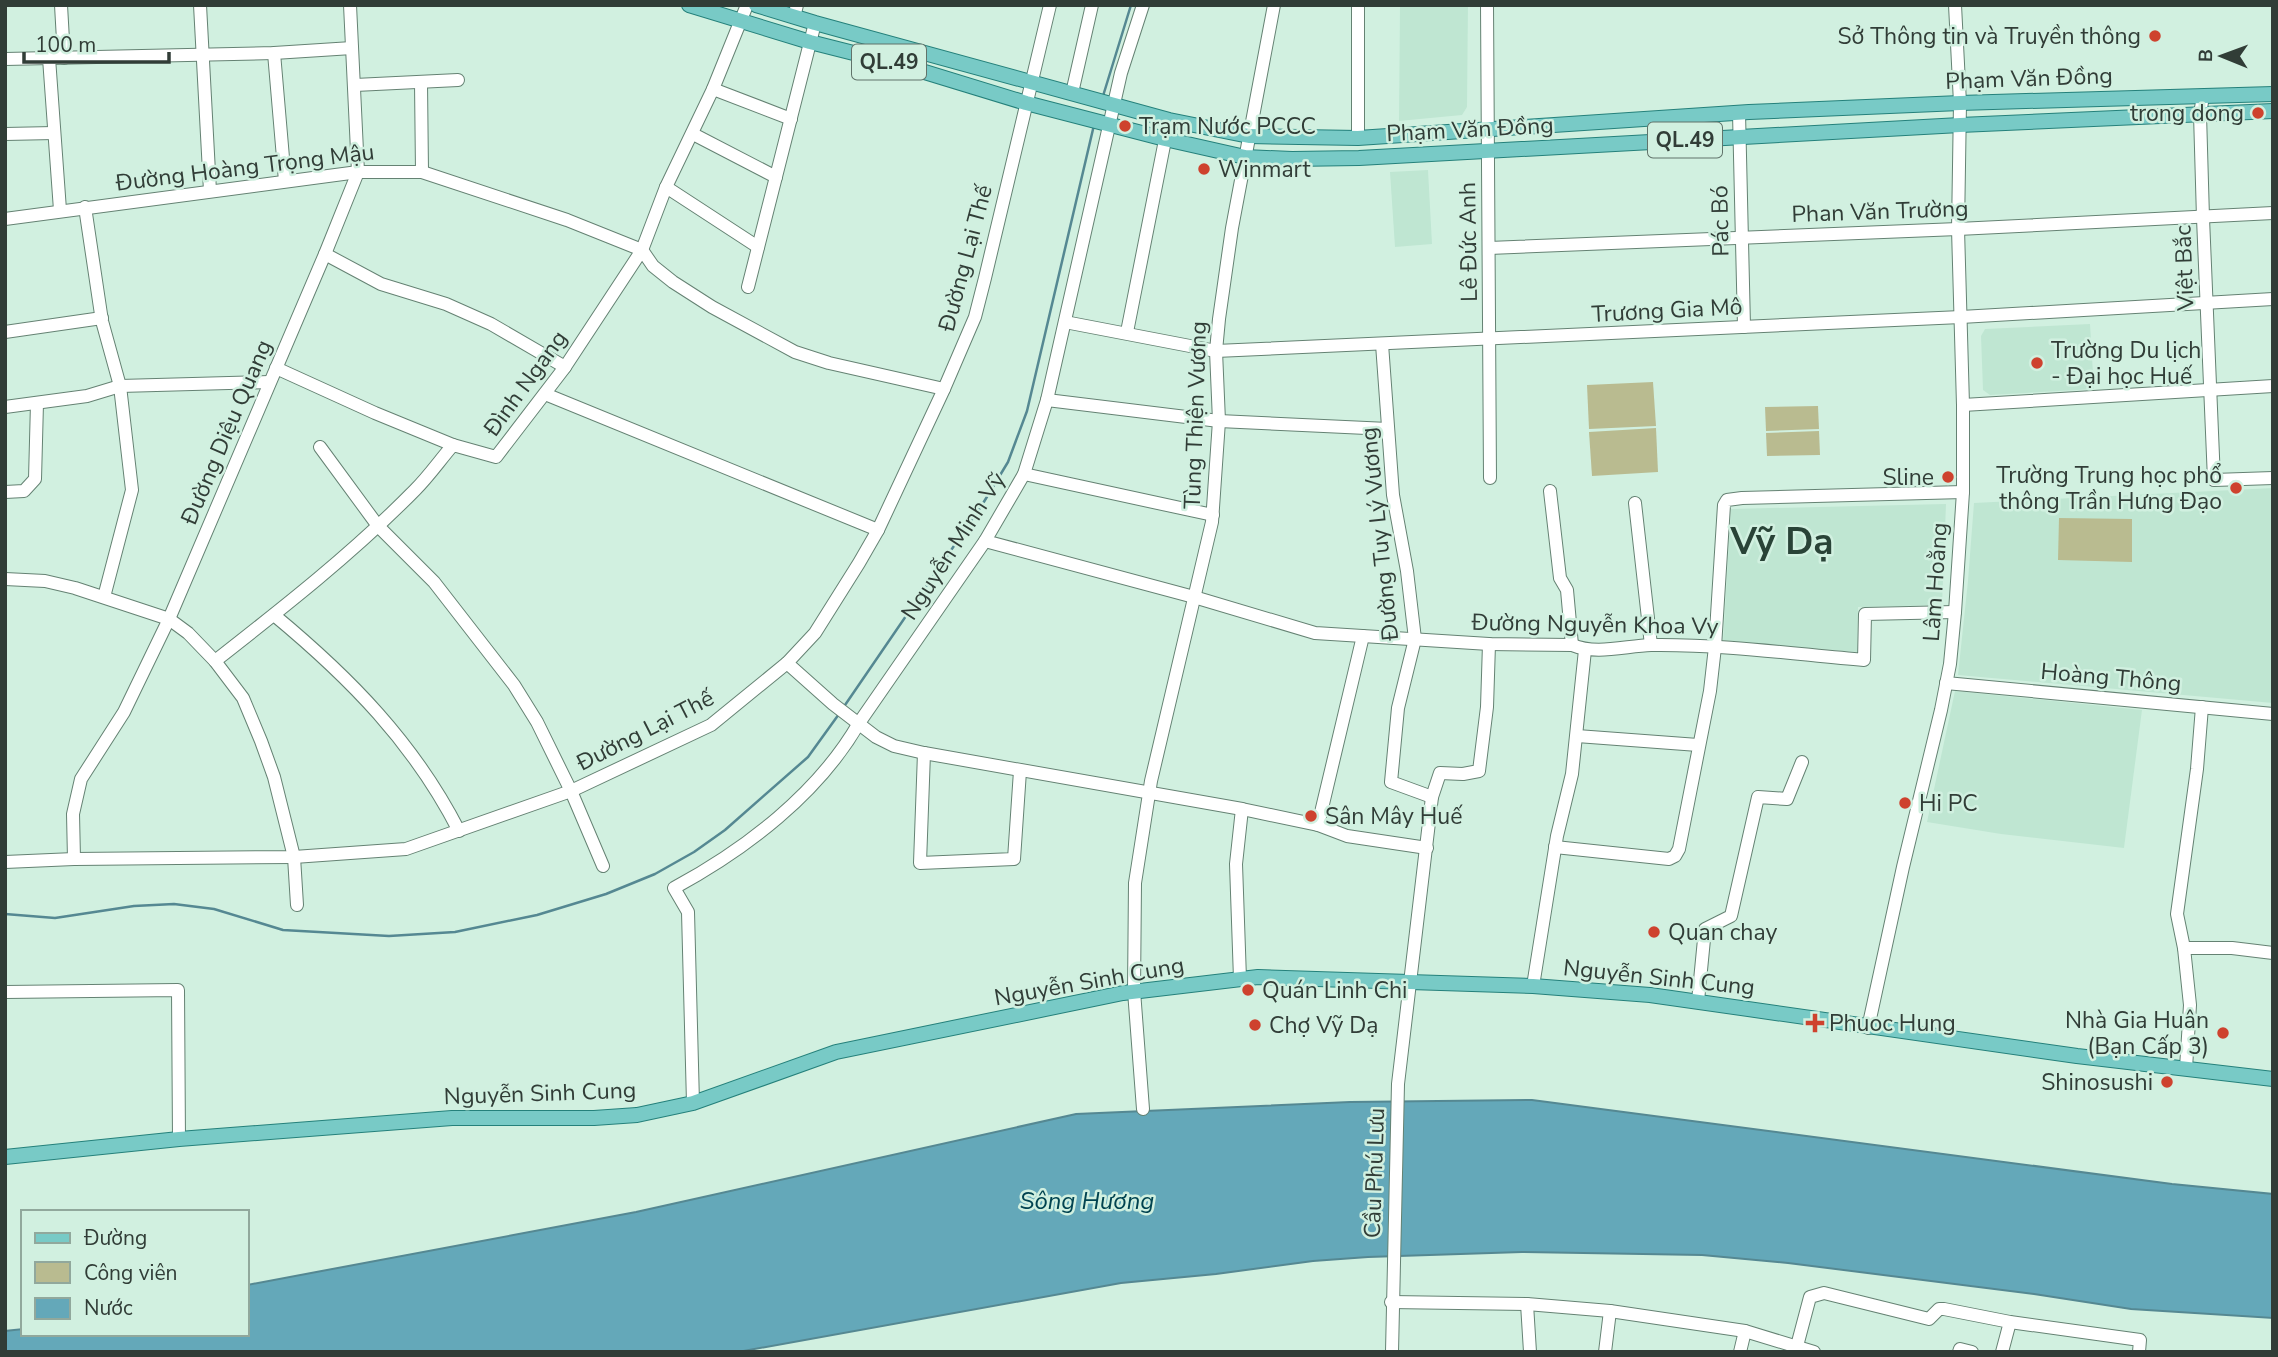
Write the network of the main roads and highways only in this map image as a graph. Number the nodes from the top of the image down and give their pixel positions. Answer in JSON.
{"nodes":[{"id":1,"x":689,"y":5,"type":"edge"},
{"id":2,"x":756,"y":5,"type":"edge"},
{"id":3,"x":796,"y":11,"type":"edge"},
{"id":4,"x":2273,"y":94,"type":"edge"},
{"id":5,"x":2273,"y":111,"type":"edge"},
{"id":6,"x":2273,"y":1079,"type":"edge"},
{"id":7,"x":5,"y":1157,"type":"edge"}],
"edges":[{"from":1,"to":5,"type":"main road","name":"Phạm Văn Đồng","number":"QL.49"},
{"from":2,"to":3,"type":"main road","name":"Phạm Văn Đồng","number":"QL.49"},
{"from":3,"to":4,"type":"main road","name":"Phạm Văn Đồng","number":"QL.49"},
{"from":6,"to":7,"type":"main road","name":"Nguyễn Sinh Cung"}]}
